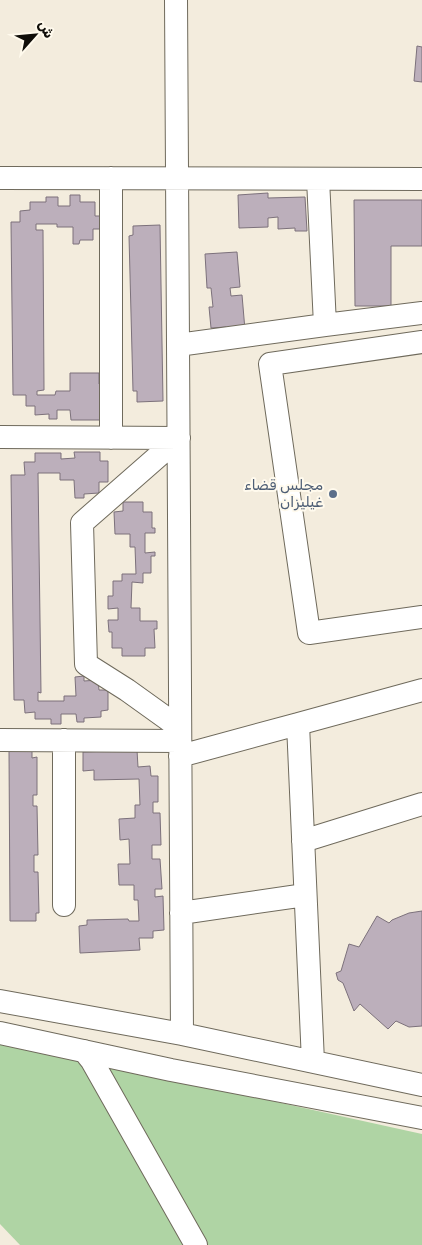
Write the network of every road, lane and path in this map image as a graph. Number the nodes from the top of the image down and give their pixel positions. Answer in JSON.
{"nodes":[{"id":1,"x":176,"y":0,"type":"edge"},
{"id":2,"x":0,"y":178,"type":"edge"},
{"id":3,"x":111,"y":178,"type":"junction"},
{"id":4,"x":177,"y":178,"type":"junction"},
{"id":5,"x":318,"y":178,"type":"junction"},
{"id":6,"x":422,"y":179,"type":"edge"},
{"id":7,"x":422,"y":313,"type":"edge"},
{"id":8,"x":325,"y":325,"type":"junction"},
{"id":9,"x":422,"y":342,"type":"edge"},
{"id":10,"x":178,"y":344,"type":"junction"},
{"id":11,"x":0,"y":437,"type":"edge"},
{"id":12,"x":111,"y":438,"type":"junction"},
{"id":13,"x":179,"y":438,"type":"junction"},
{"id":14,"x":422,"y":617,"type":"edge"},
{"id":15,"x":422,"y":690,"type":"edge"},
{"id":16,"x":298,"y":724,"type":"junction"},
{"id":17,"x":0,"y":740,"type":"edge"},
{"id":18,"x":64,"y":740,"type":"junction"},
{"id":19,"x":180,"y":741,"type":"junction"},
{"id":20,"x":422,"y":804,"type":"edge"},
{"id":21,"x":303,"y":841,"type":"junction"},
{"id":22,"x":305,"y":895,"type":"junction"},
{"id":23,"x":64,"y":905,"type":"dead end"},
{"id":24,"x":181,"y":913,"type":"junction"},
{"id":25,"x":0,"y":1001,"type":"edge"},
{"id":26,"x":0,"y":1033,"type":"edge"},
{"id":27,"x":182,"y":1034,"type":"junction"},
{"id":28,"x":84,"y":1051,"type":"junction"},
{"id":29,"x":313,"y":1062,"type":"junction"},
{"id":30,"x":422,"y":1085,"type":"edge"},
{"id":31,"x":422,"y":1118,"type":"edge"},
{"id":32,"x":196,"y":1245,"type":"edge"}],
"edges":[{"from":1,"to":4,"type":"street"},
{"from":2,"to":3,"type":"street"},
{"from":3,"to":4,"type":"street"},
{"from":3,"to":12,"type":"street"},
{"from":4,"to":5,"type":"street"},
{"from":4,"to":10,"type":"street"},
{"from":5,"to":6,"type":"street"},
{"from":5,"to":8,"type":"street"},
{"from":7,"to":8,"type":"street"},
{"from":8,"to":10,"type":"street"},
{"from":9,"to":14,"type":"street"},
{"from":10,"to":13,"type":"street"},
{"from":11,"to":12,"type":"street"},
{"from":12,"to":13,"type":"street"},
{"from":13,"to":19,"type":"street"},
{"from":13,"to":19,"type":"street"},
{"from":15,"to":16,"type":"street"},
{"from":16,"to":19,"type":"street"},
{"from":16,"to":21,"type":"street"},
{"from":17,"to":18,"type":"street"},
{"from":18,"to":19,"type":"street"},
{"from":18,"to":23,"type":"street"},
{"from":19,"to":24,"type":"street"},
{"from":20,"to":21,"type":"street"},
{"from":21,"to":22,"type":"street"},
{"from":22,"to":24,"type":"street"},
{"from":22,"to":29,"type":"street"},
{"from":24,"to":27,"type":"street"},
{"from":25,"to":27,"type":"street"},
{"from":26,"to":28,"type":"street"},
{"from":27,"to":29,"type":"street"},
{"from":28,"to":31,"type":"street"},
{"from":28,"to":32,"type":"street"},
{"from":29,"to":30,"type":"street"}]}
